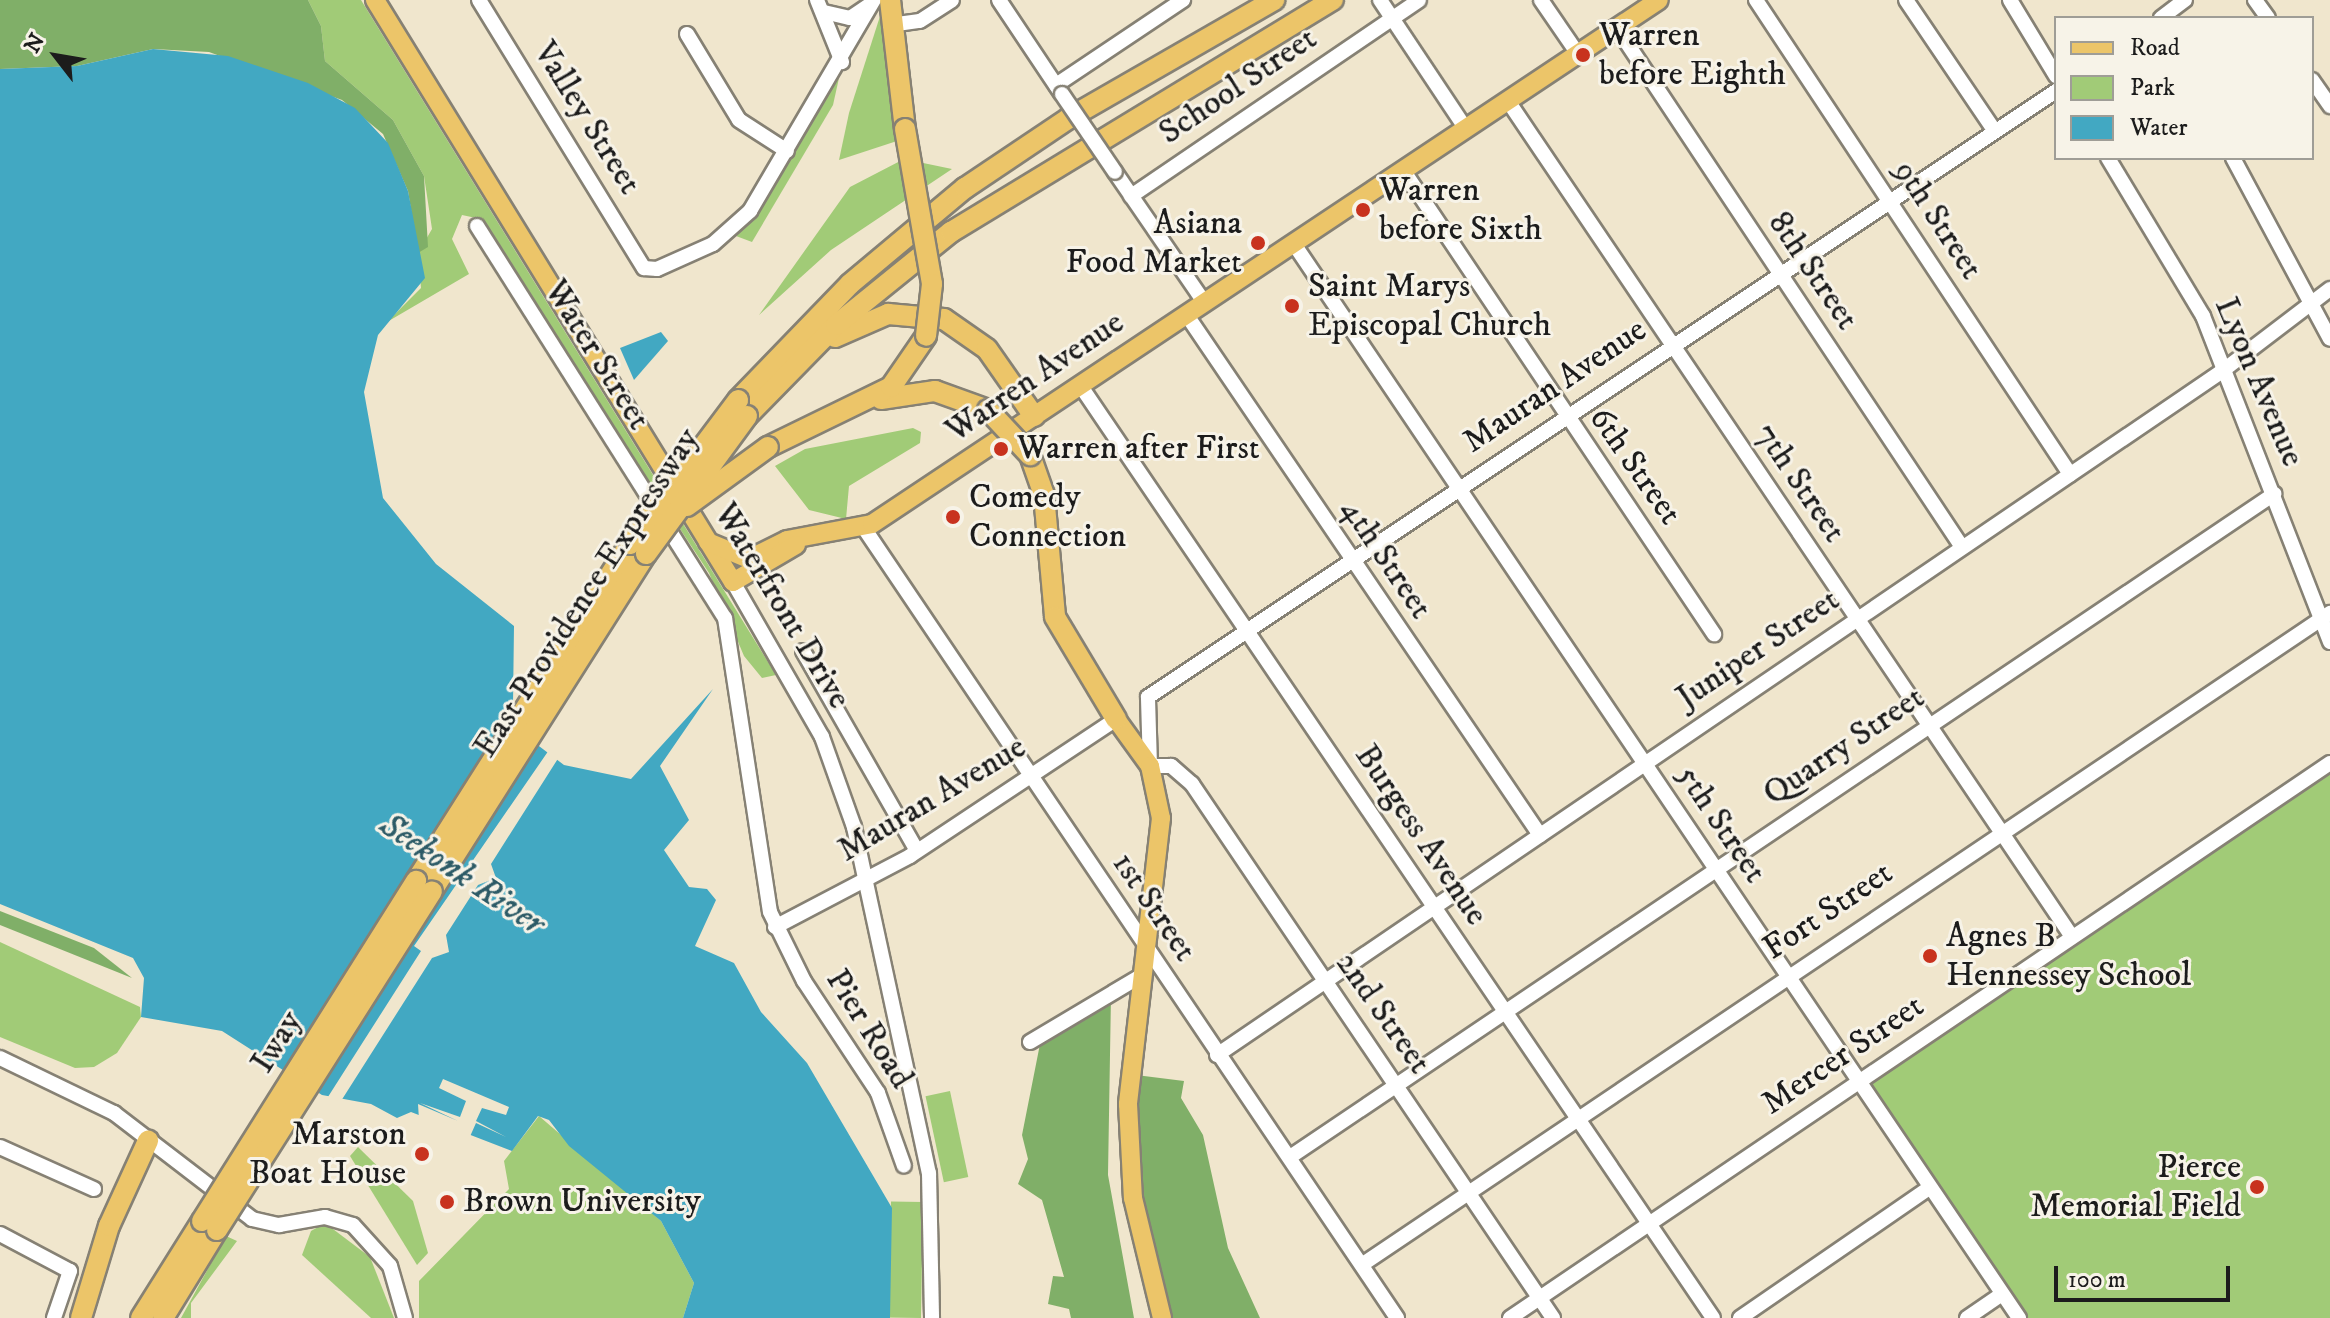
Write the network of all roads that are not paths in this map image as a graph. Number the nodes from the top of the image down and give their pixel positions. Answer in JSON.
{"nodes":[{"id":1,"x":375,"y":0,"type":"edge"},
{"id":2,"x":479,"y":0,"type":"edge"},
{"id":3,"x":874,"y":0,"type":"edge"},
{"id":4,"x":890,"y":0,"type":"edge"},
{"id":5,"x":952,"y":0,"type":"edge"},
{"id":6,"x":999,"y":0,"type":"edge"},
{"id":7,"x":1183,"y":0,"type":"edge"},
{"id":8,"x":1274,"y":0,"type":"edge"},
{"id":9,"x":1333,"y":0,"type":"edge"},
{"id":10,"x":1419,"y":0,"type":"edge"},
{"id":11,"x":1541,"y":0,"type":"edge"},
{"id":12,"x":1659,"y":0,"type":"edge"},
{"id":13,"x":1756,"y":0,"type":"edge"},
{"id":14,"x":1906,"y":0,"type":"edge"},
{"id":15,"x":2010,"y":0,"type":"edge"},
{"id":16,"x":2185,"y":0,"type":"edge"},
{"id":17,"x":820,"y":6,"type":"edge"},
{"id":18,"x":1385,"y":9,"type":"edge"},
{"id":19,"x":2164,"y":16,"type":"edge"},
{"id":20,"x":890,"y":25,"type":"junction"},
{"id":21,"x":1617,"y":28,"type":"junction"},
{"id":22,"x":687,"y":34,"type":"dead end"},
{"id":23,"x":1578,"y":54,"type":"junction"},
{"id":24,"x":842,"y":62,"type":"junction"},
{"id":25,"x":2054,"y":73,"type":"edge"},
{"id":26,"x":2314,"y":83,"type":"edge"},
{"id":27,"x":1059,"y":90,"type":"junction"},
{"id":28,"x":2054,"y":92,"type":"edge"},
{"id":29,"x":1508,"y":101,"type":"junction"},
{"id":30,"x":2330,"y":106,"type":"edge"},
{"id":31,"x":1466,"y":129,"type":"junction"},
{"id":32,"x":1994,"y":130,"type":"junction"},
{"id":33,"x":787,"y":151,"type":"junction"},
{"id":34,"x":2109,"y":160,"type":"edge"},
{"id":35,"x":2234,"y":160,"type":"edge"},
{"id":36,"x":1403,"y":170,"type":"junction"},
{"id":37,"x":1131,"y":196,"type":"junction"},
{"id":38,"x":1889,"y":201,"type":"junction"},
{"id":39,"x":477,"y":226,"type":"dead end"},
{"id":40,"x":1294,"y":244,"type":"junction"},
{"id":41,"x":1780,"y":274,"type":"junction"},
{"id":42,"x":2330,"y":289,"type":"edge"},
{"id":43,"x":2314,"y":301,"type":"junction"},
{"id":44,"x":1204,"y":302,"type":"junction"},
{"id":45,"x":1186,"y":314,"type":"junction"},
{"id":46,"x":2330,"y":339,"type":"edge"},
{"id":47,"x":1668,"y":344,"type":"junction"},
{"id":48,"x":2221,"y":372,"type":"junction"},
{"id":49,"x":781,"y":379,"type":"junction"},
{"id":50,"x":1080,"y":385,"type":"junction"},
{"id":51,"x":742,"y":408,"type":"junction"},
{"id":52,"x":836,"y":416,"type":"junction"},
{"id":53,"x":1034,"y":416,"type":"junction"},
{"id":54,"x":1564,"y":417,"type":"junction"},
{"id":55,"x":2070,"y":474,"type":"junction"},
{"id":56,"x":1457,"y":489,"type":"junction"},
{"id":57,"x":2274,"y":494,"type":"junction"},
{"id":58,"x":864,"y":528,"type":"junction"},
{"id":59,"x":808,"y":537,"type":"junction"},
{"id":60,"x":708,"y":542,"type":"junction"},
{"id":61,"x":1962,"y":547,"type":"junction"},
{"id":62,"x":646,"y":554,"type":"junction"},
{"id":63,"x":756,"y":556,"type":"junction"},
{"id":64,"x":1351,"y":562,"type":"junction"},
{"id":65,"x":733,"y":582,"type":"junction"},
{"id":66,"x":2325,"y":614,"type":"edge"},
{"id":67,"x":1857,"y":619,"type":"junction"},
{"id":68,"x":1248,"y":630,"type":"junction"},
{"id":69,"x":1714,"y":634,"type":"dead end"},
{"id":70,"x":2330,"y":642,"type":"edge"},
{"id":71,"x":803,"y":651,"type":"dead end"},
{"id":72,"x":1116,"y":719,"type":"junction"},
{"id":73,"x":1928,"y":725,"type":"junction"},
{"id":74,"x":1643,"y":762,"type":"junction"},
{"id":75,"x":2330,"y":763,"type":"edge"},
{"id":76,"x":1150,"y":766,"type":"junction"},
{"id":77,"x":1030,"y":776,"type":"junction"},
{"id":78,"x":2001,"y":831,"type":"junction"},
{"id":79,"x":1540,"y":835,"type":"junction"},
{"id":80,"x":917,"y":851,"type":"junction"},
{"id":81,"x":1715,"y":869,"type":"junction"},
{"id":82,"x":866,"y":877,"type":"junction"},
{"id":83,"x":424,"y":886,"type":"junction"},
{"id":84,"x":1431,"y":906,"type":"junction"},
{"id":85,"x":775,"y":927,"type":"junction"},
{"id":86,"x":2072,"y":937,"type":"junction"},
{"id":87,"x":1146,"y":947,"type":"junction"},
{"id":88,"x":1139,"y":977,"type":"junction"},
{"id":89,"x":1786,"y":977,"type":"junction"},
{"id":90,"x":1322,"y":980,"type":"junction"},
{"id":91,"x":1505,"y":1012,"type":"junction"},
{"id":92,"x":1030,"y":1042,"type":"dead end"},
{"id":93,"x":1217,"y":1055,"type":"junction"},
{"id":94,"x":0,"y":1058,"type":"edge"},
{"id":95,"x":1858,"y":1080,"type":"junction"},
{"id":96,"x":1397,"y":1086,"type":"junction"},
{"id":97,"x":1576,"y":1119,"type":"junction"},
{"id":98,"x":148,"y":1141,"type":"junction"},
{"id":99,"x":0,"y":1147,"type":"edge"},
{"id":100,"x":1290,"y":1157,"type":"junction"},
{"id":101,"x":904,"y":1166,"type":"dead end"},
{"id":102,"x":1929,"y":1188,"type":"junction"},
{"id":103,"x":94,"y":1189,"type":"dead end"},
{"id":104,"x":1469,"y":1192,"type":"junction"},
{"id":105,"x":1647,"y":1225,"type":"junction"},
{"id":106,"x":210,"y":1226,"type":"junction"},
{"id":107,"x":0,"y":1234,"type":"edge"},
{"id":108,"x":1363,"y":1264,"type":"junction"},
{"id":109,"x":2002,"y":1294,"type":"junction"},
{"id":110,"x":1540,"y":1298,"type":"junction"},
{"id":111,"x":54,"y":1318,"type":"edge"},
{"id":112,"x":81,"y":1318,"type":"edge"},
{"id":113,"x":141,"y":1318,"type":"edge"},
{"id":114,"x":163,"y":1318,"type":"edge"},
{"id":115,"x":405,"y":1318,"type":"edge"},
{"id":116,"x":932,"y":1318,"type":"edge"},
{"id":117,"x":1162,"y":1318,"type":"edge"},
{"id":118,"x":1397,"y":1318,"type":"edge"},
{"id":119,"x":1510,"y":1318,"type":"edge"},
{"id":120,"x":1553,"y":1318,"type":"edge"},
{"id":121,"x":1713,"y":1318,"type":"edge"},
{"id":122,"x":1740,"y":1318,"type":"edge"},
{"id":123,"x":1967,"y":1318,"type":"edge"},
{"id":124,"x":2019,"y":1318,"type":"edge"}],
"edges":[{"from":1,"to":60,"type":"main road","name":"Waterfront Drive"},
{"from":2,"to":33,"type":"street","name":"Valley Street"},
{"from":3,"to":17,"type":"street"},
{"from":3,"to":24,"type":"street"},
{"from":4,"to":20,"type":"highway"},
{"from":5,"to":20,"type":"street"},
{"from":6,"to":27,"type":"street"},
{"from":7,"to":27,"type":"street"},
{"from":8,"to":51,"type":"highway","name":"East Providence Expressway"},
{"from":9,"to":49,"type":"highway","name":"East Providence Expressway"},
{"from":10,"to":18,"type":"street","name":"School Street"},
{"from":11,"to":23,"type":"street"},
{"from":12,"to":21,"type":"main road","name":"Warren Avenue"},
{"from":13,"to":38,"type":"street","name":"9th Street"},
{"from":14,"to":32,"type":"street"},
{"from":15,"to":25,"type":"street"},
{"from":16,"to":19,"type":"street"},
{"from":17,"to":24,"type":"street"},
{"from":18,"to":31,"type":"street"},
{"from":18,"to":37,"type":"street","name":"School Street"},
{"from":20,"to":52,"type":"highway","bridge":true},
{"from":21,"to":23,"type":"main road","name":"Warren Avenue"},
{"from":21,"to":41,"type":"street","name":"8th Street"},
{"from":22,"to":33,"type":"street"},
{"from":23,"to":29,"type":"main road","name":"Warren Avenue"},
{"from":24,"to":33,"type":"street"},
{"from":26,"to":30,"type":"street"},
{"from":27,"to":37,"type":"street","bridge":true},
{"from":28,"to":32,"type":"street","name":"Mauran Avenue"},
{"from":29,"to":31,"type":"main road","name":"Warren Avenue"},
{"from":29,"to":47,"type":"street","name":"7th Street"},
{"from":31,"to":36,"type":"main road","name":"Warren Avenue"},
{"from":32,"to":38,"type":"street","name":"Mauran Avenue"},
{"from":34,"to":48,"type":"street","name":"Lyon Avenue"},
{"from":35,"to":43,"type":"street"},
{"from":36,"to":40,"type":"main road","name":"Warren Avenue"},
{"from":36,"to":54,"type":"street","name":"6th Street"},
{"from":37,"to":44,"type":"street"},
{"from":38,"to":41,"type":"street","name":"Mauran Avenue"},
{"from":38,"to":55,"type":"street","name":"9th Street"},
{"from":39,"to":85,"type":"street","name":"Water Street"},
{"from":40,"to":44,"type":"main road","name":"Warren Avenue"},
{"from":40,"to":56,"type":"street","name":"5th Street"},
{"from":41,"to":47,"type":"street","name":"Mauran Avenue"},
{"from":41,"to":61,"type":"street","name":"8th Street"},
{"from":42,"to":43,"type":"street","name":"Juniper Street"},
{"from":43,"to":46,"type":"street"},
{"from":43,"to":48,"type":"street","name":"Juniper Street"},
{"from":44,"to":45,"type":"main road","name":"Warren Avenue"},
{"from":45,"to":50,"type":"main road","name":"Warren Avenue"},
{"from":45,"to":64,"type":"street","name":"4th Street"},
{"from":47,"to":54,"type":"street","name":"Mauran Avenue"},
{"from":47,"to":67,"type":"street","name":"7th Street"},
{"from":48,"to":55,"type":"street","name":"Juniper Street"},
{"from":48,"to":57,"type":"street","name":"Lyon Avenue"},
{"from":49,"to":51,"type":"highway","name":"East Providence Expressway"},
{"from":49,"to":53,"type":"highway"},
{"from":50,"to":53,"type":"main road","name":"Warren Avenue"},
{"from":50,"to":68,"type":"street","name":"Burgess Avenue"},
{"from":51,"to":62,"type":"highway","name":"East Providence Expressway","bridge":true},
{"from":51,"to":83,"type":"highway","name":"East Providence Expressway","bridge":true},
{"from":52,"to":62,"type":"highway","bridge":true},
{"from":52,"to":72,"type":"highway","bridge":true},
{"from":53,"to":58,"type":"main road","name":"Warren Avenue"},
{"from":54,"to":56,"type":"street","name":"Mauran Avenue"},
{"from":54,"to":69,"type":"street","name":"6th Street"},
{"from":55,"to":61,"type":"street","name":"Juniper Street"},
{"from":56,"to":64,"type":"street","name":"Mauran Avenue"},
{"from":56,"to":74,"type":"street","name":"5th Street"},
{"from":57,"to":66,"type":"street","name":"Lyon Avenue"},
{"from":57,"to":73,"type":"street","name":"Quarry Street"},
{"from":58,"to":59,"type":"main road","name":"Warren Avenue"},
{"from":58,"to":77,"type":"street","name":"1st Street"},
{"from":59,"to":63,"type":"main road","name":"Warren Avenue"},
{"from":59,"to":65,"type":"main road"},
{"from":60,"to":63,"type":"main road"},
{"from":60,"to":65,"type":"main road","name":"Waterfront Drive"},
{"from":61,"to":67,"type":"street","name":"Juniper Street"},
{"from":62,"to":83,"type":"highway","name":"East Providence Expressway"},
{"from":63,"to":65,"type":"main road"},
{"from":64,"to":68,"type":"street","name":"Mauran Avenue"},
{"from":64,"to":79,"type":"street","name":"4th Street"},
{"from":65,"to":82,"type":"street","name":"Waterfront Drive"},
{"from":66,"to":70,"type":"street","name":"Lyon Avenue"},
{"from":66,"to":78,"type":"street","name":"Fort Street"},
{"from":67,"to":73,"type":"street","name":"7th Street"},
{"from":67,"to":74,"type":"street","name":"Juniper Street"},
{"from":68,"to":76,"type":"street","name":"Mauran Avenue"},
{"from":68,"to":84,"type":"street","name":"Burgess Avenue"},
{"from":71,"to":80,"type":"street"},
{"from":72,"to":76,"type":"main road"},
{"from":72,"to":77,"type":"street","name":"Mauran Avenue"},
{"from":73,"to":78,"type":"street","name":"7th Street"},
{"from":73,"to":81,"type":"street","name":"Quarry Street"},
{"from":74,"to":79,"type":"street","name":"Juniper Street"},
{"from":74,"to":81,"type":"street","name":"5th Street"},
{"from":75,"to":86,"type":"street","name":"Mercer Street"},
{"from":76,"to":87,"type":"main road"},
{"from":76,"to":90,"type":"street","name":"2nd Street"},
{"from":77,"to":80,"type":"street","name":"Mauran Avenue"},
{"from":77,"to":87,"type":"street","name":"1st Street"},
{"from":78,"to":86,"type":"street","name":"7th Street"},
{"from":78,"to":89,"type":"street","name":"Fort Street"},
{"from":79,"to":84,"type":"street","name":"Juniper Street"},
{"from":80,"to":82,"type":"street","name":"Mauran Avenue"},
{"from":81,"to":89,"type":"street","name":"5th Street"},
{"from":81,"to":91,"type":"street","name":"Quarry Street"},
{"from":82,"to":85,"type":"street","name":"Mauran Avenue"},
{"from":82,"to":116,"type":"street","name":"Waterfront Drive"},
{"from":83,"to":106,"type":"highway","name":"Iway","bridge":true},
{"from":84,"to":90,"type":"street","name":"Juniper Street"},
{"from":84,"to":91,"type":"street","name":"Burgess Avenue"},
{"from":85,"to":101,"type":"street","name":"Pier Road"},
{"from":86,"to":95,"type":"street","name":"Mercer Street"},
{"from":87,"to":88,"type":"main road"},
{"from":87,"to":93,"type":"street","name":"1st Street"},
{"from":88,"to":92,"type":"street"},
{"from":88,"to":117,"type":"main road"},
{"from":89,"to":95,"type":"street","name":"5th Street"},
{"from":89,"to":97,"type":"street","name":"Fort Street"},
{"from":90,"to":93,"type":"street","name":"Juniper Street"},
{"from":90,"to":96,"type":"street","name":"2nd Street"},
{"from":91,"to":96,"type":"street","name":"Quarry Street"},
{"from":91,"to":97,"type":"street","name":"Burgess Avenue"},
{"from":93,"to":100,"type":"street","name":"1st Street"},
{"from":94,"to":98,"type":"street"},
{"from":95,"to":102,"type":"street","name":"5th Street"},
{"from":95,"to":105,"type":"street","name":"Mercer Street"},
{"from":96,"to":100,"type":"street","name":"Quarry Street"},
{"from":96,"to":104,"type":"street","name":"2nd Street"},
{"from":97,"to":104,"type":"street","name":"Fort Street"},
{"from":97,"to":105,"type":"street","name":"Burgess Avenue"},
{"from":98,"to":112,"type":"highway"},
{"from":98,"to":115,"type":"street"},
{"from":99,"to":103,"type":"street"},
{"from":100,"to":108,"type":"street","name":"1st Street"},
{"from":102,"to":109,"type":"street","name":"5th Street"},
{"from":102,"to":122,"type":"street"},
{"from":104,"to":108,"type":"street","name":"Fort Street"},
{"from":104,"to":110,"type":"street","name":"2nd Street"},
{"from":105,"to":110,"type":"street","name":"Mercer Street"},
{"from":105,"to":121,"type":"street","name":"Burgess Avenue"},
{"from":106,"to":113,"type":"highway","name":"Iway"},
{"from":106,"to":114,"type":"highway","name":"Iway"},
{"from":107,"to":111,"type":"street"},
{"from":108,"to":118,"type":"street","name":"1st Street"},
{"from":109,"to":123,"type":"street"},
{"from":109,"to":124,"type":"street","name":"5th Street"},
{"from":110,"to":119,"type":"street","name":"Mercer Street"},
{"from":110,"to":120,"type":"street","name":"2nd Street"}]}
